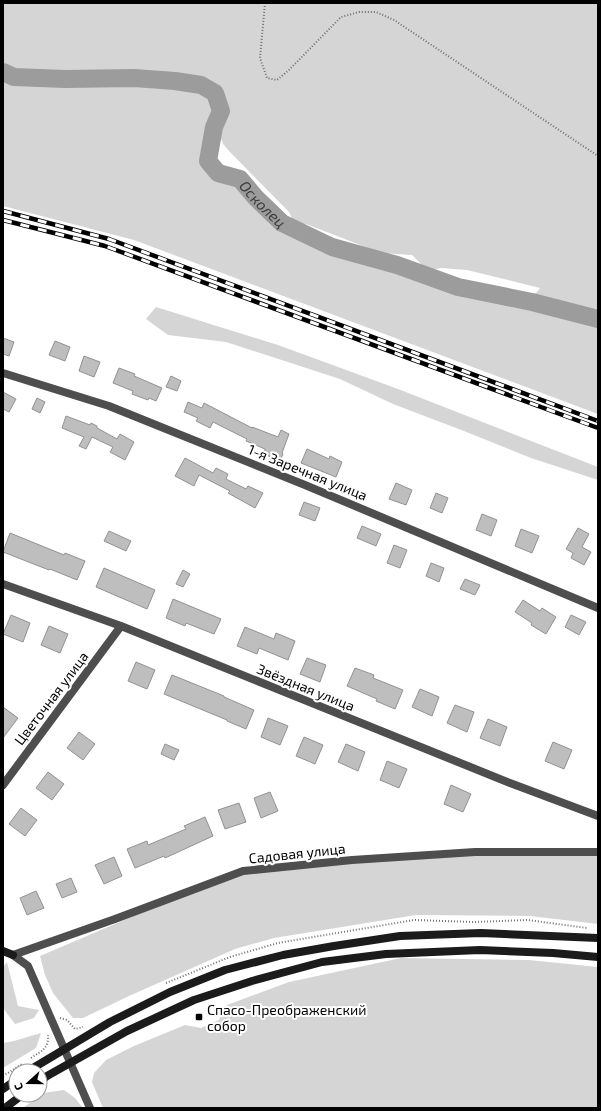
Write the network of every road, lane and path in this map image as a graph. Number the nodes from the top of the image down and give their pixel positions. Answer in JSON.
{"nodes":[{"id":1,"x":265,"y":3,"type":"edge"},
{"id":2,"x":598,"y":156,"type":"edge"},
{"id":3,"x":3,"y":373,"type":"edge"},
{"id":4,"x":3,"y":584,"type":"edge"},
{"id":5,"x":598,"y":608,"type":"edge"},
{"id":6,"x":120,"y":626,"type":"junction"},
{"id":7,"x":3,"y":785,"type":"edge"},
{"id":8,"x":598,"y":816,"type":"edge"},
{"id":9,"x":598,"y":852,"type":"edge"},
{"id":10,"x":598,"y":938,"type":"edge"},
{"id":11,"x":3,"y":951,"type":"edge"},
{"id":12,"x":13,"y":956,"type":"junction"},
{"id":13,"x":598,"y":957,"type":"edge"},
{"id":14,"x":64,"y":1049,"type":"junction"},
{"id":15,"x":41,"y":1063,"type":"edge"},
{"id":16,"x":70,"y":1063,"type":"junction"},
{"id":17,"x":48,"y":1075,"type":"edge"},
{"id":18,"x":90,"y":1108,"type":"edge"}],
"edges":[{"from":1,"to":2,"type":"path"},
{"from":3,"to":5,"type":"street","name":"1-я Заречная улица"},
{"from":4,"to":6,"type":"street","name":"Звёздная улица"},
{"from":6,"to":7,"type":"street","name":"Цветочная улица"},
{"from":6,"to":8,"type":"street","name":"Звёздная улица"},
{"from":9,"to":12,"type":"street","name":"Садовая улица"},
{"from":10,"to":14,"type":"main road"},
{"from":11,"to":12,"type":"main road"},
{"from":12,"to":14,"type":"street"},
{"from":13,"to":16,"type":"main road"},
{"from":14,"to":15,"type":"main road"},
{"from":14,"to":16,"type":"street"},
{"from":16,"to":17,"type":"main road"},
{"from":16,"to":18,"type":"street"}]}
